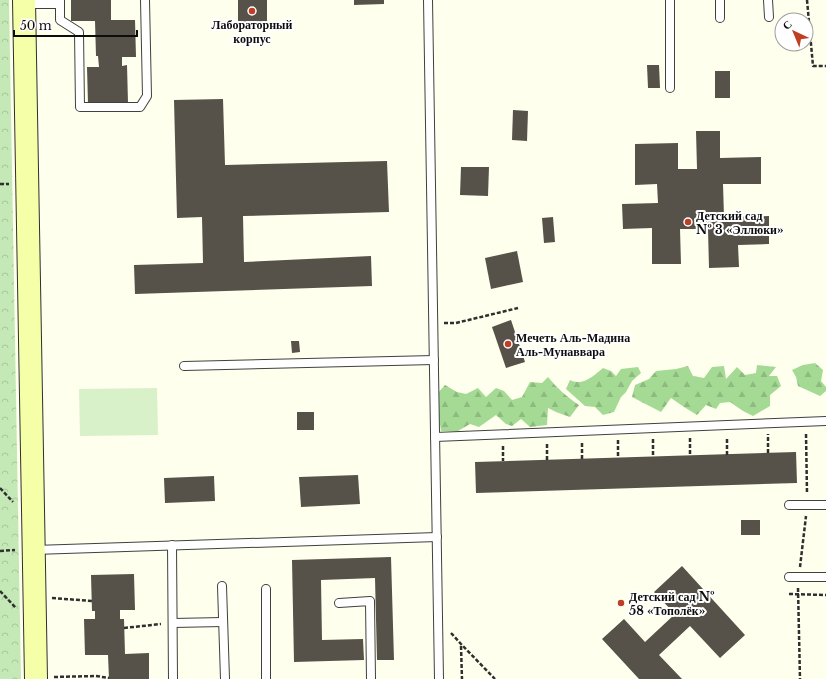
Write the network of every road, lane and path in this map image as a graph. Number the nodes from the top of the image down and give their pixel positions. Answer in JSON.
{"nodes":[{"id":1,"x":145,"y":0,"type":"edge"},
{"id":2,"x":428,"y":0,"type":"edge"},
{"id":3,"x":670,"y":0,"type":"edge"},
{"id":4,"x":720,"y":0,"type":"edge"},
{"id":5,"x":768,"y":0,"type":"edge"},
{"id":6,"x":807,"y":0,"type":"edge"},
{"id":7,"x":24,"y":2,"type":"edge"},
{"id":8,"x":60,"y":2,"type":"edge"},
{"id":9,"x":769,"y":17,"type":"dead end"},
{"id":10,"x":720,"y":18,"type":"dead end"},
{"id":11,"x":826,"y":66,"type":"edge"},
{"id":12,"x":670,"y":88,"type":"dead end"},
{"id":13,"x":518,"y":308,"type":"dead end"},
{"id":14,"x":456,"y":322,"type":"dead end"},
{"id":15,"x":434,"y":360,"type":"junction"},
{"id":16,"x":184,"y":366,"type":"dead end"},
{"id":17,"x":826,"y":421,"type":"edge"},
{"id":18,"x":806,"y":422,"type":"junction"},
{"id":19,"x":768,"y":424,"type":"junction"},
{"id":20,"x":728,"y":425,"type":"junction"},
{"id":21,"x":690,"y":427,"type":"junction"},
{"id":22,"x":653,"y":428,"type":"junction"},
{"id":23,"x":618,"y":430,"type":"junction"},
{"id":24,"x":582,"y":431,"type":"junction"},
{"id":25,"x":435,"y":437,"type":"junction"},
{"id":26,"x":768,"y":453,"type":"dead end"},
{"id":27,"x":727,"y":455,"type":"dead end"},
{"id":28,"x":690,"y":456,"type":"dead end"},
{"id":29,"x":653,"y":457,"type":"dead end"},
{"id":30,"x":618,"y":458,"type":"dead end"},
{"id":31,"x":582,"y":459,"type":"dead end"},
{"id":32,"x":789,"y":505,"type":"dead end"},
{"id":33,"x":808,"y":505,"type":"junction"},
{"id":34,"x":826,"y":505,"type":"edge"},
{"id":35,"x":437,"y":537,"type":"junction"},
{"id":36,"x":172,"y":545,"type":"junction"},
{"id":37,"x":33,"y":550,"type":"junction"},
{"id":38,"x":788,"y":577,"type":"dead end"},
{"id":39,"x":798,"y":577,"type":"junction"},
{"id":40,"x":826,"y":578,"type":"edge"},
{"id":41,"x":222,"y":586,"type":"dead end"},
{"id":42,"x":266,"y":589,"type":"dead end"},
{"id":43,"x":789,"y":594,"type":"dead end"},
{"id":44,"x":798,"y":595,"type":"junction"},
{"id":45,"x":826,"y":595,"type":"edge"},
{"id":46,"x":50,"y":598,"type":"dead end"},
{"id":47,"x":92,"y":601,"type":"dead end"},
{"id":48,"x":339,"y":603,"type":"dead end"},
{"id":49,"x":438,"y":619,"type":"junction"},
{"id":50,"x":223,"y":622,"type":"junction"},
{"id":51,"x":173,"y":623,"type":"junction"},
{"id":52,"x":124,"y":628,"type":"dead end"},
{"id":53,"x":461,"y":644,"type":"junction"},
{"id":54,"x":96,"y":677,"type":"edge"},
{"id":55,"x":44,"y":678,"type":"edge"},
{"id":56,"x":109,"y":678,"type":"edge"},
{"id":57,"x":173,"y":679,"type":"edge"},
{"id":58,"x":225,"y":679,"type":"edge"},
{"id":59,"x":266,"y":679,"type":"edge"},
{"id":60,"x":371,"y":679,"type":"edge"},
{"id":61,"x":440,"y":679,"type":"edge"},
{"id":62,"x":462,"y":679,"type":"edge"},
{"id":63,"x":495,"y":679,"type":"edge"},
{"id":64,"x":800,"y":679,"type":"edge"}],
"edges":[{"from":1,"to":8,"type":"lane"},
{"from":2,"to":15,"type":"lane"},
{"from":3,"to":12,"type":"lane"},
{"from":4,"to":10,"type":"lane"},
{"from":5,"to":9,"type":"lane"},
{"from":6,"to":11,"type":"path"},
{"from":7,"to":8,"type":"lane"},
{"from":7,"to":37,"type":"street"},
{"from":13,"to":14,"type":"path"},
{"from":15,"to":16,"type":"lane"},
{"from":15,"to":25,"type":"lane"},
{"from":17,"to":18,"type":"lane"},
{"from":18,"to":19,"type":"lane"},
{"from":18,"to":33,"type":"path"},
{"from":19,"to":20,"type":"lane"},
{"from":19,"to":26,"type":"path"},
{"from":20,"to":21,"type":"lane"},
{"from":20,"to":27,"type":"path"},
{"from":21,"to":22,"type":"lane"},
{"from":21,"to":28,"type":"path"},
{"from":22,"to":23,"type":"lane"},
{"from":22,"to":29,"type":"path"},
{"from":23,"to":24,"type":"lane"},
{"from":23,"to":30,"type":"path"},
{"from":24,"to":25,"type":"lane"},
{"from":24,"to":31,"type":"path"},
{"from":25,"to":35,"type":"lane"},
{"from":32,"to":33,"type":"lane"},
{"from":33,"to":34,"type":"lane"},
{"from":33,"to":39,"type":"path"},
{"from":35,"to":36,"type":"lane"},
{"from":35,"to":49,"type":"lane"},
{"from":36,"to":37,"type":"lane"},
{"from":36,"to":51,"type":"lane"},
{"from":37,"to":55,"type":"street"},
{"from":38,"to":39,"type":"lane"},
{"from":39,"to":40,"type":"lane"},
{"from":39,"to":44,"type":"path"},
{"from":41,"to":50,"type":"lane"},
{"from":42,"to":59,"type":"lane"},
{"from":43,"to":44,"type":"path"},
{"from":44,"to":45,"type":"path"},
{"from":44,"to":64,"type":"path"},
{"from":46,"to":47,"type":"path"},
{"from":48,"to":60,"type":"lane"},
{"from":49,"to":53,"type":"path"},
{"from":49,"to":61,"type":"lane"},
{"from":50,"to":51,"type":"lane"},
{"from":50,"to":58,"type":"lane"},
{"from":51,"to":52,"type":"path"},
{"from":51,"to":57,"type":"lane"},
{"from":53,"to":62,"type":"path"},
{"from":53,"to":63,"type":"path"},
{"from":54,"to":55,"type":"path"},
{"from":54,"to":56,"type":"path"}]}
